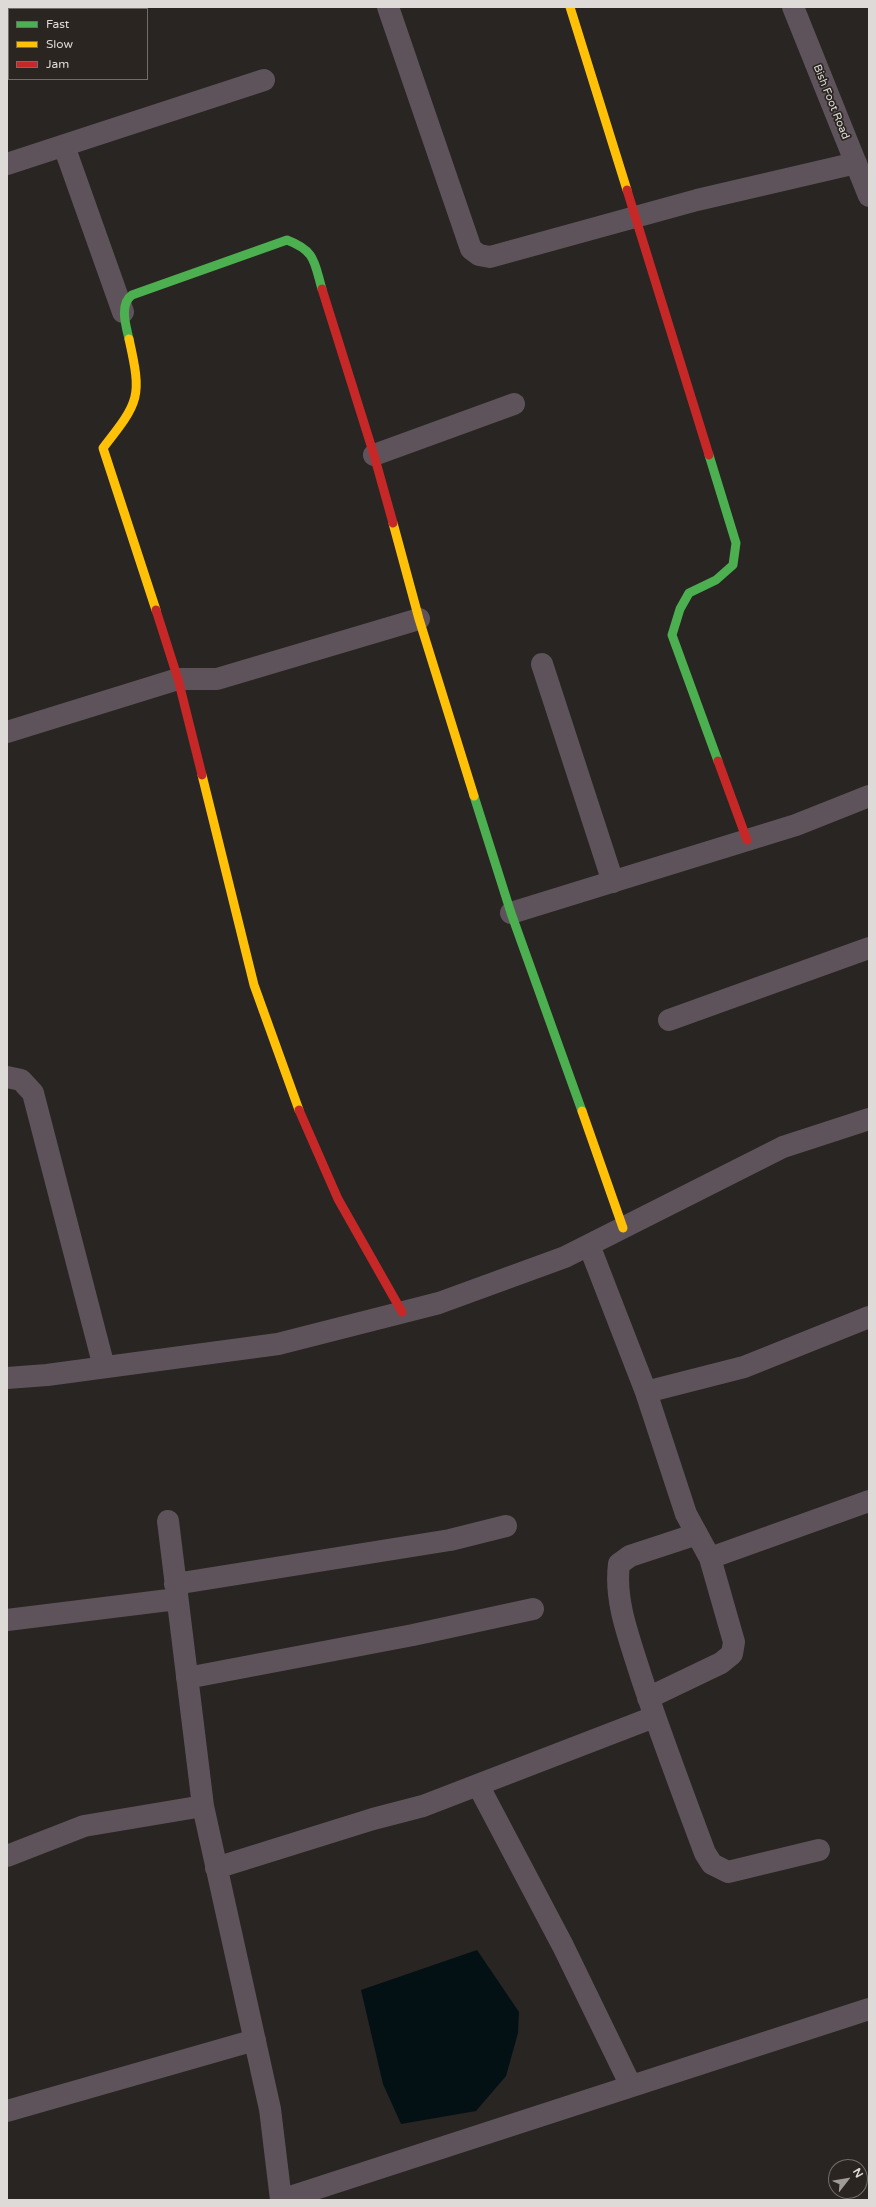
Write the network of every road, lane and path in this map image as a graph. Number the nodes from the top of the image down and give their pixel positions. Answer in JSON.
{"nodes":[{"id":1,"x":388,"y":7,"type":"edge"},
{"id":2,"x":570,"y":7,"type":"edge"},
{"id":3,"x":793,"y":7,"type":"edge"},
{"id":4,"x":264,"y":80,"type":"dead end"},
{"id":5,"x":64,"y":146,"type":"junction"},
{"id":6,"x":856,"y":163,"type":"junction"},
{"id":7,"x":7,"y":164,"type":"edge"},
{"id":8,"x":869,"y":196,"type":"edge"},
{"id":9,"x":635,"y":216,"type":"junction"},
{"id":10,"x":123,"y":312,"type":"junction"},
{"id":11,"x":514,"y":404,"type":"dead end"},
{"id":12,"x":374,"y":455,"type":"junction"},
{"id":13,"x":419,"y":619,"type":"junction"},
{"id":14,"x":542,"y":664,"type":"dead end"},
{"id":15,"x":178,"y":679,"type":"junction"},
{"id":16,"x":7,"y":732,"type":"edge"},
{"id":17,"x":869,"y":796,"type":"edge"},
{"id":18,"x":747,"y":840,"type":"junction"},
{"id":19,"x":613,"y":882,"type":"junction"},
{"id":20,"x":511,"y":913,"type":"junction"},
{"id":21,"x":869,"y":948,"type":"edge"},
{"id":22,"x":669,"y":1020,"type":"dead end"},
{"id":23,"x":7,"y":1077,"type":"edge"},
{"id":24,"x":869,"y":1119,"type":"edge"},
{"id":25,"x":623,"y":1228,"type":"junction"},
{"id":26,"x":589,"y":1244,"type":"junction"},
{"id":27,"x":402,"y":1312,"type":"junction"},
{"id":28,"x":869,"y":1317,"type":"edge"},
{"id":29,"x":104,"y":1368,"type":"junction"},
{"id":30,"x":7,"y":1378,"type":"edge"},
{"id":31,"x":646,"y":1392,"type":"junction"},
{"id":32,"x":869,"y":1501,"type":"edge"},
{"id":33,"x":168,"y":1521,"type":"dead end"},
{"id":34,"x":506,"y":1526,"type":"dead end"},
{"id":35,"x":697,"y":1534,"type":"junction"},
{"id":36,"x":710,"y":1558,"type":"junction"},
{"id":37,"x":176,"y":1592,"type":"junction"},
{"id":38,"x":533,"y":1609,"type":"dead end"},
{"id":39,"x":7,"y":1620,"type":"edge"},
{"id":40,"x":187,"y":1678,"type":"junction"},
{"id":41,"x":651,"y":1708,"type":"junction"},
{"id":42,"x":478,"y":1785,"type":"junction"},
{"id":43,"x":203,"y":1806,"type":"junction"},
{"id":44,"x":819,"y":1850,"type":"dead end"},
{"id":45,"x":7,"y":1856,"type":"edge"},
{"id":46,"x":216,"y":1868,"type":"junction"},
{"id":47,"x":869,"y":2009,"type":"edge"},
{"id":48,"x":255,"y":2040,"type":"junction"},
{"id":49,"x":631,"y":2086,"type":"junction"},
{"id":50,"x":7,"y":2111,"type":"edge"},
{"id":51,"x":281,"y":2200,"type":"edge"}],
"edges":[{"from":1,"to":9,"type":"street"},
{"from":2,"to":9,"type":"street"},
{"from":3,"to":6,"type":"street","name":"Bish Foot Road"},
{"from":4,"to":5,"type":"street"},
{"from":5,"to":7,"type":"street"},
{"from":5,"to":10,"type":"street"},
{"from":6,"to":8,"type":"street","name":"Bish Foot Road"},
{"from":6,"to":9,"type":"street"},
{"from":9,"to":18,"type":"street"},
{"from":10,"to":12,"type":"street"},
{"from":10,"to":15,"type":"street"},
{"from":11,"to":12,"type":"street"},
{"from":12,"to":13,"type":"street"},
{"from":13,"to":15,"type":"street"},
{"from":13,"to":20,"type":"street"},
{"from":14,"to":19,"type":"street"},
{"from":15,"to":16,"type":"street"},
{"from":15,"to":27,"type":"street"},
{"from":17,"to":18,"type":"street"},
{"from":18,"to":19,"type":"street"},
{"from":19,"to":20,"type":"street"},
{"from":20,"to":25,"type":"street"},
{"from":21,"to":22,"type":"street"},
{"from":23,"to":29,"type":"street"},
{"from":24,"to":25,"type":"street"},
{"from":25,"to":26,"type":"street"},
{"from":26,"to":27,"type":"street"},
{"from":26,"to":31,"type":"street"},
{"from":27,"to":29,"type":"street"},
{"from":28,"to":31,"type":"street"},
{"from":29,"to":30,"type":"street"},
{"from":31,"to":35,"type":"street"},
{"from":32,"to":36,"type":"street"},
{"from":33,"to":37,"type":"street"},
{"from":34,"to":37,"type":"street"},
{"from":35,"to":36,"type":"street"},
{"from":35,"to":41,"type":"street"},
{"from":36,"to":41,"type":"street"},
{"from":37,"to":39,"type":"street"},
{"from":37,"to":40,"type":"street"},
{"from":38,"to":40,"type":"street"},
{"from":40,"to":43,"type":"street"},
{"from":41,"to":42,"type":"street"},
{"from":41,"to":44,"type":"street"},
{"from":42,"to":46,"type":"street"},
{"from":42,"to":49,"type":"street"},
{"from":43,"to":45,"type":"street"},
{"from":43,"to":46,"type":"street"},
{"from":46,"to":48,"type":"street"},
{"from":47,"to":49,"type":"street"},
{"from":48,"to":50,"type":"street"},
{"from":48,"to":51,"type":"street"},
{"from":49,"to":51,"type":"street"}]}
